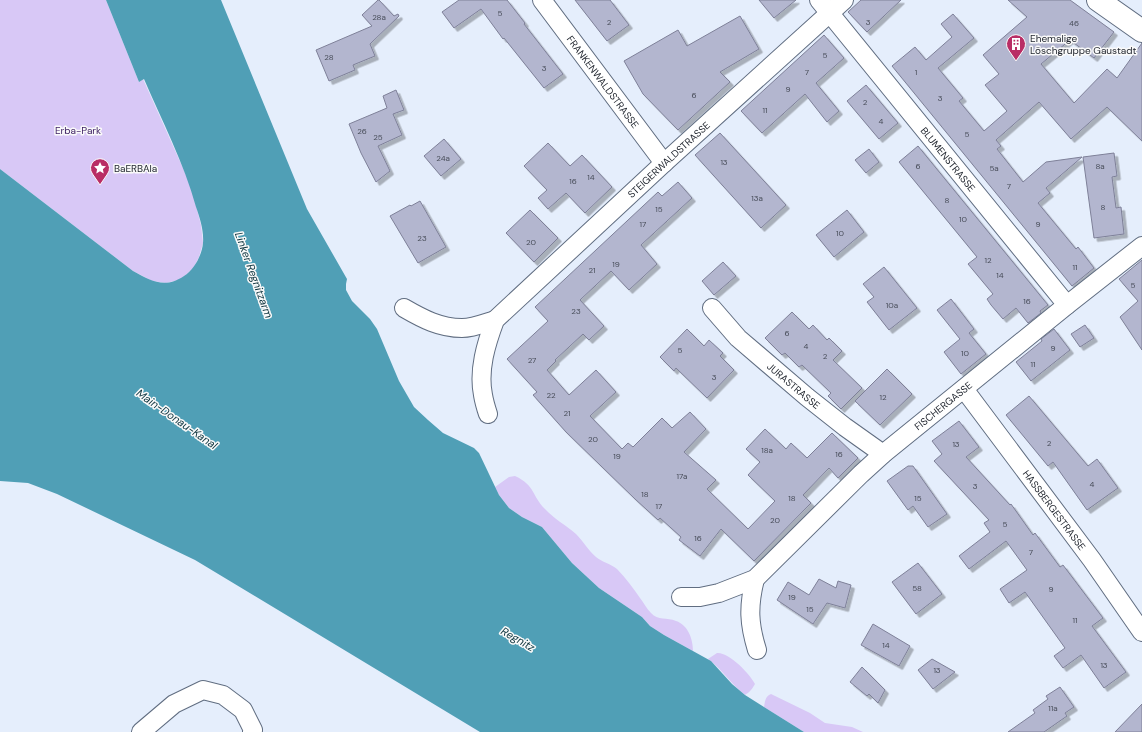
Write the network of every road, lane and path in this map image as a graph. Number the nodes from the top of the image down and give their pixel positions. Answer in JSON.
{"nodes":[{"id":1,"x":542,"y":0,"type":"edge"},
{"id":2,"x":844,"y":0,"type":"edge"},
{"id":3,"x":1098,"y":0,"type":"edge"},
{"id":4,"x":825,"y":7,"type":"edge"},
{"id":5,"x":1142,"y":31,"type":"edge"},
{"id":6,"x":664,"y":163,"type":"junction"},
{"id":7,"x":1142,"y":246,"type":"edge"},
{"id":8,"x":1067,"y":304,"type":"junction"},
{"id":9,"x":404,"y":308,"type":"dead end"},
{"id":10,"x":712,"y":308,"type":"dead end"},
{"id":11,"x":496,"y":320,"type":"junction"},
{"id":12,"x":964,"y":389,"type":"junction"},
{"id":13,"x":488,"y":414,"type":"dead end"},
{"id":14,"x":883,"y":454,"type":"junction"},
{"id":15,"x":756,"y":579,"type":"junction"},
{"id":16,"x":682,"y":597,"type":"dead end"},
{"id":17,"x":1142,"y":632,"type":"edge"},
{"id":18,"x":757,"y":650,"type":"dead end"},
{"id":19,"x":142,"y":732,"type":"edge"},
{"id":20,"x":252,"y":732,"type":"edge"}],
"edges":[{"from":1,"to":6,"type":"street","name":"FRANKENWALDSTRASSE"},
{"from":2,"to":4,"type":"street","name":"STEIGERWALDSTRASSE"},
{"from":3,"to":5,"type":"street"},
{"from":4,"to":6,"type":"street","name":"STEIGERWALDSTRASSE"},
{"from":4,"to":8,"type":"street","name":"BLUMENSTRASSE"},
{"from":6,"to":11,"type":"street","name":"STEIGERWALDSTRASSE"},
{"from":7,"to":8,"type":"street","name":"FISCHERGASSE"},
{"from":8,"to":12,"type":"street","name":"FISCHERGASSE"},
{"from":9,"to":11,"type":"street","name":"STEIGERWALDSTRASSE"},
{"from":10,"to":14,"type":"street","name":"JURASTRASSE"},
{"from":11,"to":13,"type":"street","name":"STEIGERWALDSTRASSE"},
{"from":12,"to":14,"type":"street","name":"FISCHERGASSE"},
{"from":12,"to":17,"type":"street","name":"HASSBERGESTRASSE"},
{"from":14,"to":15,"type":"street","name":"FISCHERGASSE"},
{"from":15,"to":16,"type":"street","name":"FISCHERGASSE"},
{"from":15,"to":18,"type":"street"},
{"from":19,"to":20,"type":"street"}]}
